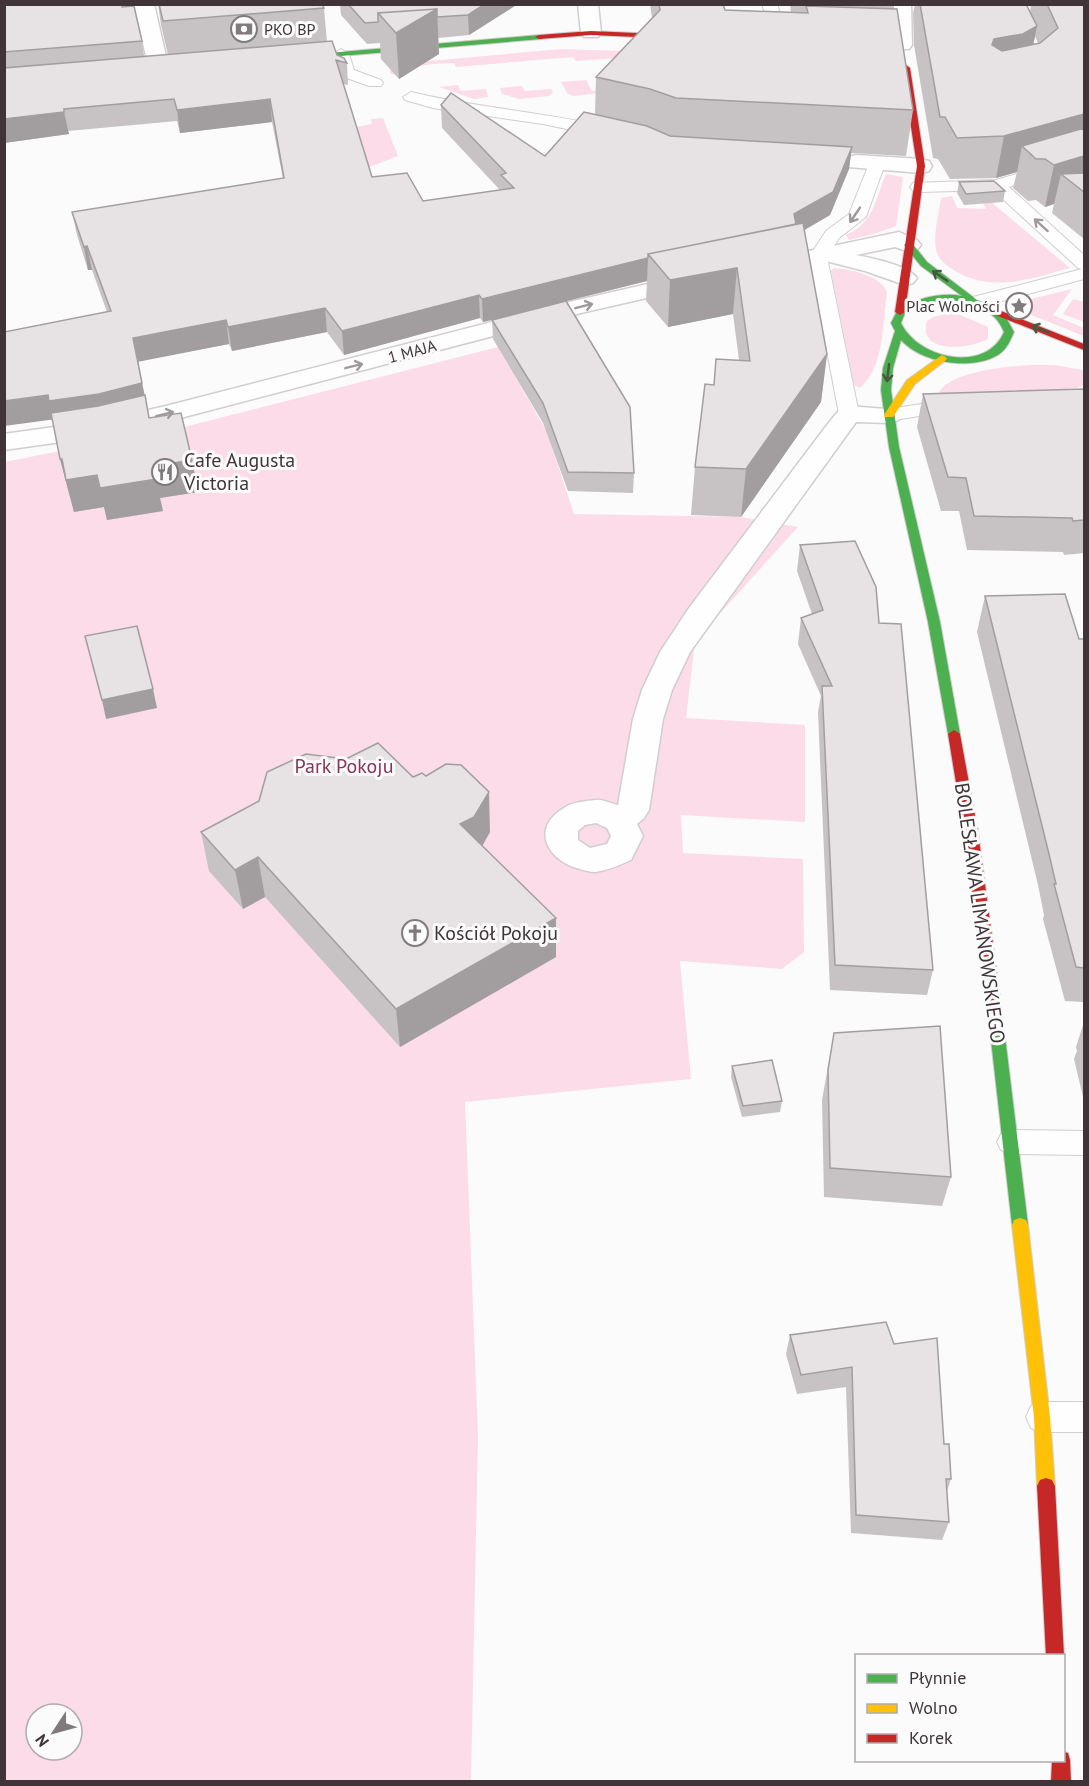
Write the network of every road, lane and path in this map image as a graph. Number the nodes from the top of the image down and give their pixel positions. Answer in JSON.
{"nodes":[{"id":1,"x":144,"y":4,"type":"edge"},
{"id":2,"x":588,"y":4,"type":"edge"},
{"id":3,"x":769,"y":4,"type":"edge"},
{"id":4,"x":901,"y":4,"type":"edge"},
{"id":5,"x":591,"y":33,"type":"junction"},
{"id":6,"x":698,"y":38,"type":"edge"},
{"id":7,"x":782,"y":41,"type":"edge"},
{"id":8,"x":896,"y":45,"type":"joint"},
{"id":9,"x":341,"y":54,"type":"junction"},
{"id":10,"x":276,"y":59,"type":"edge"},
{"id":11,"x":159,"y":69,"type":"edge"},
{"id":12,"x":375,"y":83,"type":"dead end"},
{"id":13,"x":411,"y":97,"type":"dead end"},
{"id":14,"x":621,"y":136,"type":"edge"},
{"id":15,"x":1084,"y":159,"type":"edge"},
{"id":16,"x":856,"y":162,"type":"joint"},
{"id":17,"x":920,"y":177,"type":"junction"},
{"id":18,"x":997,"y":185,"type":"junction"},
{"id":19,"x":909,"y":245,"type":"junction"},
{"id":20,"x":818,"y":257,"type":"junction"},
{"id":21,"x":1084,"y":264,"type":"edge"},
{"id":22,"x":744,"y":271,"type":"edge"},
{"id":23,"x":1084,"y":274,"type":"edge"},
{"id":24,"x":713,"y":277,"type":"edge"},
{"id":25,"x":905,"y":278,"type":"junction"},
{"id":26,"x":976,"y":302,"type":"junction"},
{"id":27,"x":900,"y":312,"type":"junction"},
{"id":28,"x":996,"y":312,"type":"junction"},
{"id":29,"x":898,"y":333,"type":"junction"},
{"id":30,"x":1084,"y":347,"type":"edge"},
{"id":31,"x":1018,"y":352,"type":"dead end"},
{"id":32,"x":995,"y":353,"type":"junction"},
{"id":33,"x":1063,"y":355,"type":"dead end"},
{"id":34,"x":942,"y":358,"type":"junction"},
{"id":35,"x":1084,"y":358,"type":"edge"},
{"id":36,"x":975,"y":404,"type":"edge"},
{"id":37,"x":849,"y":414,"type":"junction"},
{"id":38,"x":889,"y":415,"type":"junction"},
{"id":39,"x":4,"y":442,"type":"edge"},
{"id":40,"x":619,"y":820,"type":"dead end"},
{"id":41,"x":1011,"y":1142,"type":"junction"},
{"id":42,"x":1084,"y":1143,"type":"edge"},
{"id":43,"x":1042,"y":1417,"type":"junction"},
{"id":44,"x":1084,"y":1417,"type":"edge"},
{"id":45,"x":1055,"y":1654,"type":"edge"},
{"id":46,"x":1061,"y":1762,"type":"edge"},
{"id":47,"x":1061,"y":1782,"type":"edge"}],
"edges":[{"from":1,"to":11,"type":"street"},
{"from":2,"to":5,"type":"street"},
{"from":3,"to":7,"type":"lane"},
{"from":4,"to":8,"type":"street"},
{"from":5,"to":6,"type":"main road"},
{"from":5,"to":9,"type":"main road"},
{"from":8,"to":17,"type":"main road"},
{"from":9,"to":10,"type":"main road"},
{"from":9,"to":12,"type":"lane"},
{"from":13,"to":14,"type":"lane"},
{"from":15,"to":18,"type":"lane"},
{"from":16,"to":17,"type":"street"},
{"from":16,"to":20,"type":"lane","one_way":true},
{"from":17,"to":18,"type":"lane"},
{"from":17,"to":19,"type":"main road"},
{"from":21,"to":18,"type":"lane","one_way":true},
{"from":19,"to":20,"type":"street"},
{"from":19,"to":25,"type":"main road"},
{"from":26,"to":19,"type":"main road","one_way":true},
{"from":20,"to":22,"type":"street"},
{"from":20,"to":25,"type":"street"},
{"from":20,"to":37,"type":"lane"},
{"from":23,"to":26,"type":"lane"},
{"from":39,"to":24,"type":"street","name":"1 MAJA","one_way":true},
{"from":25,"to":27,"type":"main road"},
{"from":26,"to":27,"type":"main road"},
{"from":26,"to":28,"type":"main road"},
{"from":27,"to":29,"type":"main road"},
{"from":30,"to":28,"type":"main road","one_way":true},
{"from":28,"to":32,"type":"main road"},
{"from":29,"to":34,"type":"main road"},
{"from":29,"to":38,"type":"main road","one_way":true},
{"from":31,"to":32,"type":"main road"},
{"from":32,"to":34,"type":"main road"},
{"from":33,"to":35,"type":"main road"},
{"from":34,"to":38,"type":"main road"},
{"from":36,"to":38,"type":"lane"},
{"from":37,"to":38,"type":"street"},
{"from":37,"to":40,"type":"street"},
{"from":38,"to":41,"type":"main road","name":"BOLESŁAWA LIMANOWSKIEGO"},
{"from":41,"to":42,"type":"lane"},
{"from":41,"to":43,"type":"main road","name":"BOLESŁAWA LIMANOWSKIEGO"},
{"from":43,"to":44,"type":"lane"},
{"from":43,"to":45,"type":"main road","name":"BOLESŁAWA LIMANOWSKIEGO"},
{"from":46,"to":47,"type":"main road"}]}
